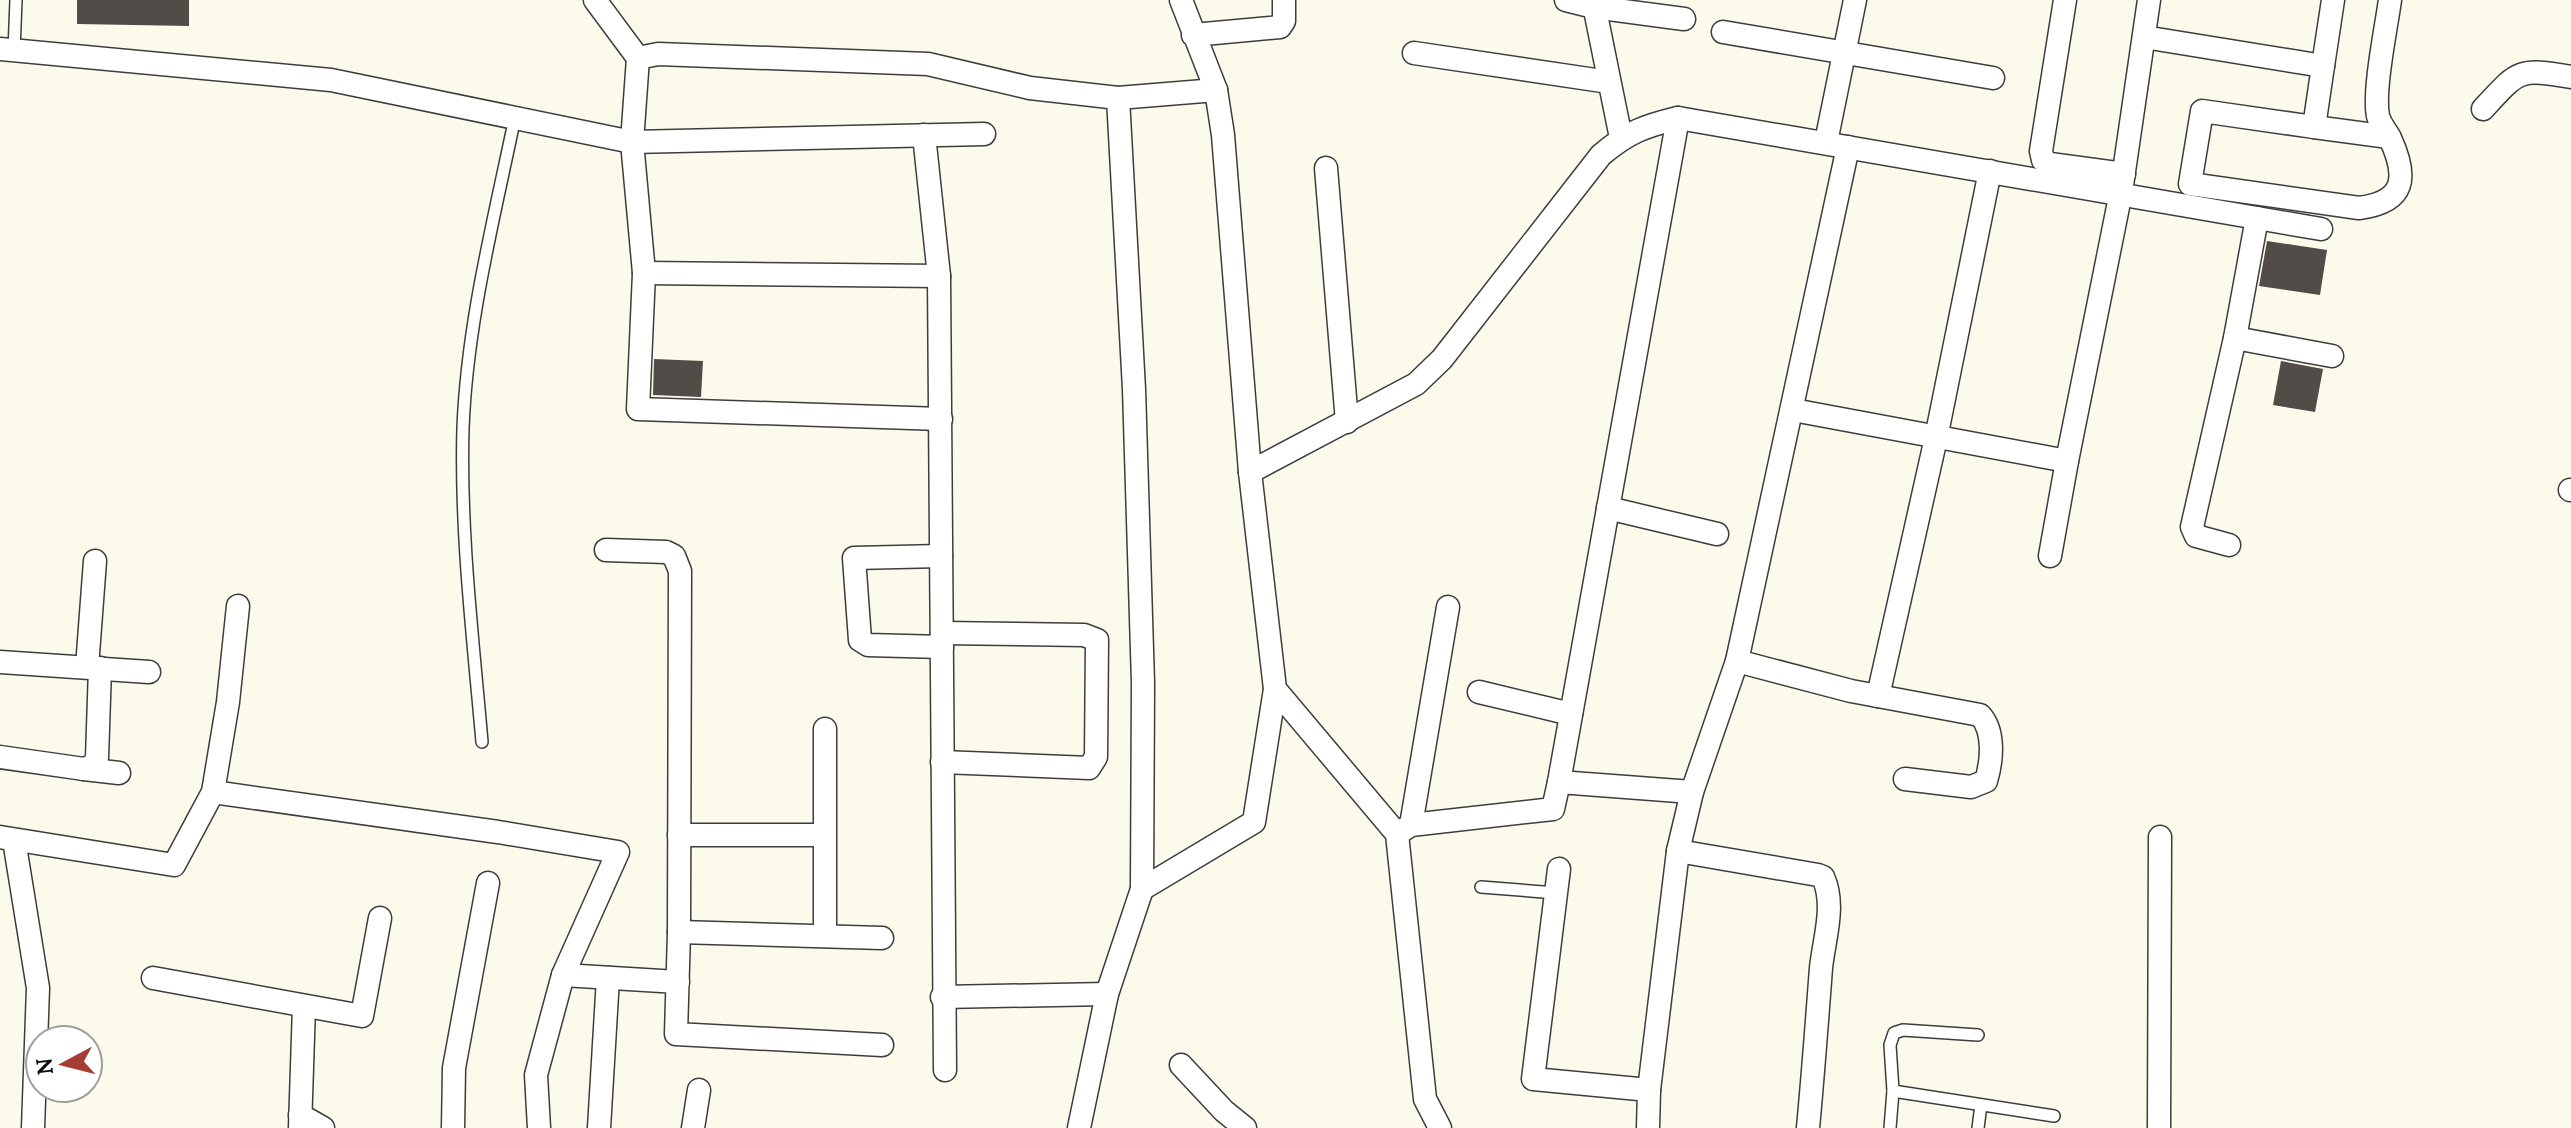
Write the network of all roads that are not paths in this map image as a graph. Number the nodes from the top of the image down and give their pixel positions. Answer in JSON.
{"nodes":[{"id":1,"x":16,"y":0,"type":"edge"},
{"id":2,"x":595,"y":0,"type":"edge"},
{"id":3,"x":1181,"y":0,"type":"edge"},
{"id":4,"x":1284,"y":0,"type":"edge"},
{"id":5,"x":1566,"y":0,"type":"edge"},
{"id":6,"x":1855,"y":0,"type":"edge"},
{"id":7,"x":2065,"y":0,"type":"edge"},
{"id":8,"x":2149,"y":0,"type":"edge"},
{"id":9,"x":2333,"y":0,"type":"edge"},
{"id":10,"x":2390,"y":0,"type":"edge"},
{"id":11,"x":1593,"y":3,"type":"edge"},
{"id":12,"x":1684,"y":19,"type":"dead end"},
{"id":13,"x":1723,"y":32,"type":"dead end"},
{"id":14,"x":1193,"y":35,"type":"junction"},
{"id":15,"x":2144,"y":37,"type":"junction"},
{"id":16,"x":7,"y":50,"type":"edge"},
{"id":17,"x":1414,"y":53,"type":"dead end"},
{"id":18,"x":1843,"y":53,"type":"junction"},
{"id":19,"x":638,"y":58,"type":"junction"},
{"id":20,"x":2323,"y":66,"type":"junction"},
{"id":21,"x":2571,"y":77,"type":"edge"},
{"id":22,"x":1993,"y":78,"type":"dead end"},
{"id":23,"x":1609,"y":82,"type":"junction"},
{"id":24,"x":1216,"y":90,"type":"junction"},
{"id":25,"x":1118,"y":98,"type":"junction"},
{"id":26,"x":2483,"y":109,"type":"dead end"},
{"id":27,"x":515,"y":117,"type":"junction"},
{"id":28,"x":1678,"y":118,"type":"junction"},
{"id":29,"x":2314,"y":127,"type":"junction"},
{"id":30,"x":984,"y":134,"type":"dead end"},
{"id":31,"x":924,"y":135,"type":"junction"},
{"id":32,"x":2389,"y":137,"type":"junction"},
{"id":33,"x":1621,"y":138,"type":"junction"},
{"id":34,"x":632,"y":142,"type":"junction"},
{"id":35,"x":1837,"y":144,"type":"junction"},
{"id":36,"x":1326,"y":168,"type":"dead end"},
{"id":37,"x":1990,"y":171,"type":"junction"},
{"id":38,"x":2123,"y":183,"type":"junction"},
{"id":39,"x":2257,"y":218,"type":"junction"},
{"id":40,"x":2321,"y":229,"type":"dead end"},
{"id":41,"x":644,"y":273,"type":"junction"},
{"id":42,"x":939,"y":276,"type":"junction"},
{"id":43,"x":2235,"y":338,"type":"junction"},
{"id":44,"x":2332,"y":356,"type":"dead end"},
{"id":45,"x":1793,"y":410,"type":"junction"},
{"id":46,"x":941,"y":419,"type":"junction"},
{"id":47,"x":1347,"y":422,"type":"junction"},
{"id":48,"x":1936,"y":438,"type":"junction"},
{"id":49,"x":2067,"y":461,"type":"junction"},
{"id":50,"x":1250,"y":472,"type":"junction"},
{"id":51,"x":1608,"y":508,"type":"junction"},
{"id":52,"x":1717,"y":534,"type":"dead end"},
{"id":53,"x":2229,"y":545,"type":"dead end"},
{"id":54,"x":606,"y":550,"type":"dead end"},
{"id":55,"x":941,"y":556,"type":"junction"},
{"id":56,"x":2050,"y":556,"type":"dead end"},
{"id":57,"x":95,"y":561,"type":"dead end"},
{"id":58,"x":238,"y":606,"type":"dead end"},
{"id":59,"x":1448,"y":607,"type":"dead end"},
{"id":60,"x":942,"y":640,"type":"junction"},
{"id":61,"x":1737,"y":661,"type":"junction"},
{"id":62,"x":0,"y":662,"type":"edge"},
{"id":63,"x":94,"y":667,"type":"junction"},
{"id":64,"x":149,"y":672,"type":"dead end"},
{"id":65,"x":1275,"y":689,"type":"junction"},
{"id":66,"x":1479,"y":692,"type":"dead end"},
{"id":67,"x":1878,"y":696,"type":"junction"},
{"id":68,"x":1571,"y":714,"type":"junction"},
{"id":69,"x":825,"y":729,"type":"dead end"},
{"id":70,"x":482,"y":742,"type":"dead end"},
{"id":71,"x":0,"y":757,"type":"edge"},
{"id":72,"x":942,"y":762,"type":"junction"},
{"id":73,"x":84,"y":769,"type":"junction"},
{"id":74,"x":119,"y":773,"type":"dead end"},
{"id":75,"x":1905,"y":779,"type":"dead end"},
{"id":76,"x":1559,"y":782,"type":"junction"},
{"id":77,"x":213,"y":792,"type":"junction"},
{"id":78,"x":1692,"y":792,"type":"junction"},
{"id":79,"x":1404,"y":829,"type":"junction"},
{"id":80,"x":679,"y":835,"type":"junction"},
{"id":81,"x":824,"y":835,"type":"junction"},
{"id":82,"x":2160,"y":837,"type":"dead end"},
{"id":83,"x":7,"y":838,"type":"edge"},
{"id":84,"x":1678,"y":851,"type":"junction"},
{"id":85,"x":1559,"y":869,"type":"dead end"},
{"id":86,"x":488,"y":883,"type":"dead end"},
{"id":87,"x":1481,"y":887,"type":"dead end"},
{"id":88,"x":1142,"y":889,"type":"junction"},
{"id":89,"x":1556,"y":893,"type":"junction"},
{"id":90,"x":380,"y":918,"type":"dead end"},
{"id":91,"x":679,"y":932,"type":"junction"},
{"id":92,"x":825,"y":936,"type":"junction"},
{"id":93,"x":882,"y":938,"type":"dead end"},
{"id":94,"x":563,"y":975,"type":"junction"},
{"id":95,"x":153,"y":978,"type":"dead end"},
{"id":96,"x":608,"y":978,"type":"junction"},
{"id":97,"x":678,"y":982,"type":"junction"},
{"id":98,"x":1107,"y":994,"type":"junction"},
{"id":99,"x":942,"y":997,"type":"junction"},
{"id":100,"x":304,"y":1006,"type":"junction"},
{"id":101,"x":1978,"y":1035,"type":"dead end"},
{"id":102,"x":882,"y":1045,"type":"dead end"},
{"id":103,"x":1181,"y":1065,"type":"dead end"},
{"id":104,"x":945,"y":1070,"type":"dead end"},
{"id":105,"x":699,"y":1090,"type":"dead end"},
{"id":106,"x":1649,"y":1090,"type":"junction"},
{"id":107,"x":1893,"y":1091,"type":"junction"},
{"id":108,"x":1981,"y":1105,"type":"junction"},
{"id":109,"x":2054,"y":1116,"type":"dead end"},
{"id":110,"x":300,"y":1121,"type":"edge"},
{"id":111,"x":33,"y":1128,"type":"edge"},
{"id":112,"x":323,"y":1128,"type":"edge"},
{"id":113,"x":453,"y":1128,"type":"edge"},
{"id":114,"x":539,"y":1128,"type":"edge"},
{"id":115,"x":599,"y":1128,"type":"edge"},
{"id":116,"x":693,"y":1128,"type":"edge"},
{"id":117,"x":1079,"y":1128,"type":"edge"},
{"id":118,"x":1245,"y":1128,"type":"edge"},
{"id":119,"x":1440,"y":1128,"type":"edge"},
{"id":120,"x":1648,"y":1128,"type":"edge"},
{"id":121,"x":1808,"y":1128,"type":"edge"},
{"id":122,"x":1890,"y":1128,"type":"edge"},
{"id":123,"x":1978,"y":1128,"type":"edge"},
{"id":124,"x":2159,"y":1128,"type":"edge"}],
"edges":[{"from":1,"to":16,"type":"lane"},
{"from":2,"to":19,"type":"street"},
{"from":3,"to":14,"type":"street"},
{"from":4,"to":14,"type":"street"},
{"from":5,"to":11,"type":"street"},
{"from":6,"to":18,"type":"street"},
{"from":7,"to":38,"type":"street"},
{"from":8,"to":15,"type":"street"},
{"from":9,"to":20,"type":"street"},
{"from":10,"to":32,"type":"street"},
{"from":11,"to":12,"type":"street"},
{"from":11,"to":23,"type":"street"},
{"from":13,"to":18,"type":"street"},
{"from":14,"to":24,"type":"street"},
{"from":15,"to":20,"type":"street"},
{"from":15,"to":38,"type":"street"},
{"from":16,"to":27,"type":"street"},
{"from":17,"to":23,"type":"street"},
{"from":18,"to":22,"type":"street"},
{"from":18,"to":35,"type":"street"},
{"from":19,"to":25,"type":"street"},
{"from":19,"to":34,"type":"street"},
{"from":20,"to":29,"type":"street"},
{"from":21,"to":26,"type":"street"},
{"from":23,"to":33,"type":"street"},
{"from":24,"to":25,"type":"street"},
{"from":24,"to":50,"type":"street"},
{"from":25,"to":88,"type":"street"},
{"from":27,"to":34,"type":"street"},
{"from":27,"to":70,"type":"lane"},
{"from":28,"to":33,"type":"street"},
{"from":28,"to":35,"type":"street"},
{"from":28,"to":51,"type":"street"},
{"from":29,"to":32,"type":"street"},
{"from":29,"to":32,"type":"street"},
{"from":30,"to":31,"type":"street"},
{"from":31,"to":34,"type":"street"},
{"from":31,"to":42,"type":"street"},
{"from":33,"to":47,"type":"street"},
{"from":34,"to":41,"type":"street"},
{"from":35,"to":37,"type":"street"},
{"from":35,"to":45,"type":"street"},
{"from":36,"to":47,"type":"street"},
{"from":37,"to":38,"type":"street"},
{"from":37,"to":48,"type":"street"},
{"from":38,"to":39,"type":"street"},
{"from":38,"to":49,"type":"street"},
{"from":39,"to":40,"type":"street"},
{"from":39,"to":43,"type":"street"},
{"from":41,"to":42,"type":"street"},
{"from":41,"to":46,"type":"street"},
{"from":42,"to":46,"type":"street"},
{"from":43,"to":44,"type":"street"},
{"from":43,"to":53,"type":"street"},
{"from":45,"to":48,"type":"street"},
{"from":45,"to":61,"type":"street"},
{"from":46,"to":55,"type":"street"},
{"from":47,"to":50,"type":"street"},
{"from":48,"to":49,"type":"street"},
{"from":48,"to":67,"type":"street"},
{"from":49,"to":56,"type":"street"},
{"from":50,"to":65,"type":"street"},
{"from":51,"to":52,"type":"street"},
{"from":51,"to":68,"type":"street"},
{"from":54,"to":80,"type":"street"},
{"from":55,"to":60,"type":"street"},
{"from":55,"to":60,"type":"street"},
{"from":57,"to":63,"type":"street"},
{"from":58,"to":77,"type":"street"},
{"from":59,"to":79,"type":"street"},
{"from":60,"to":72,"type":"street"},
{"from":60,"to":72,"type":"street"},
{"from":61,"to":67,"type":"street"},
{"from":61,"to":78,"type":"street"},
{"from":62,"to":63,"type":"street"},
{"from":63,"to":64,"type":"street"},
{"from":63,"to":73,"type":"street"},
{"from":65,"to":79,"type":"street"},
{"from":65,"to":88,"type":"street"},
{"from":66,"to":68,"type":"street"},
{"from":67,"to":75,"type":"street"},
{"from":68,"to":76,"type":"street"},
{"from":69,"to":81,"type":"street"},
{"from":71,"to":73,"type":"street"},
{"from":72,"to":99,"type":"street"},
{"from":73,"to":74,"type":"street"},
{"from":76,"to":78,"type":"street"},
{"from":76,"to":79,"type":"street"},
{"from":77,"to":83,"type":"street"},
{"from":77,"to":94,"type":"street"},
{"from":78,"to":84,"type":"street"},
{"from":79,"to":119,"type":"street"},
{"from":80,"to":81,"type":"street"},
{"from":80,"to":91,"type":"street"},
{"from":81,"to":92,"type":"street"},
{"from":82,"to":124,"type":"street"},
{"from":83,"to":111,"type":"street"},
{"from":84,"to":106,"type":"street"},
{"from":84,"to":121,"type":"street"},
{"from":85,"to":89,"type":"street"},
{"from":86,"to":113,"type":"street"},
{"from":87,"to":89,"type":"lane"},
{"from":88,"to":98,"type":"street"},
{"from":89,"to":106,"type":"street"},
{"from":90,"to":100,"type":"street"},
{"from":91,"to":92,"type":"street"},
{"from":91,"to":97,"type":"street"},
{"from":92,"to":93,"type":"street"},
{"from":94,"to":96,"type":"street"},
{"from":94,"to":114,"type":"street"},
{"from":95,"to":100,"type":"street"},
{"from":96,"to":97,"type":"street"},
{"from":96,"to":115,"type":"street"},
{"from":97,"to":102,"type":"street"},
{"from":98,"to":99,"type":"street"},
{"from":98,"to":117,"type":"street"},
{"from":99,"to":104,"type":"street"},
{"from":100,"to":110,"type":"street"},
{"from":101,"to":107,"type":"lane"},
{"from":103,"to":118,"type":"street"},
{"from":105,"to":116,"type":"street"},
{"from":106,"to":120,"type":"street"},
{"from":107,"to":108,"type":"lane"},
{"from":107,"to":122,"type":"lane"},
{"from":108,"to":109,"type":"lane"},
{"from":108,"to":123,"type":"lane"},
{"from":110,"to":112,"type":"street"}]}
